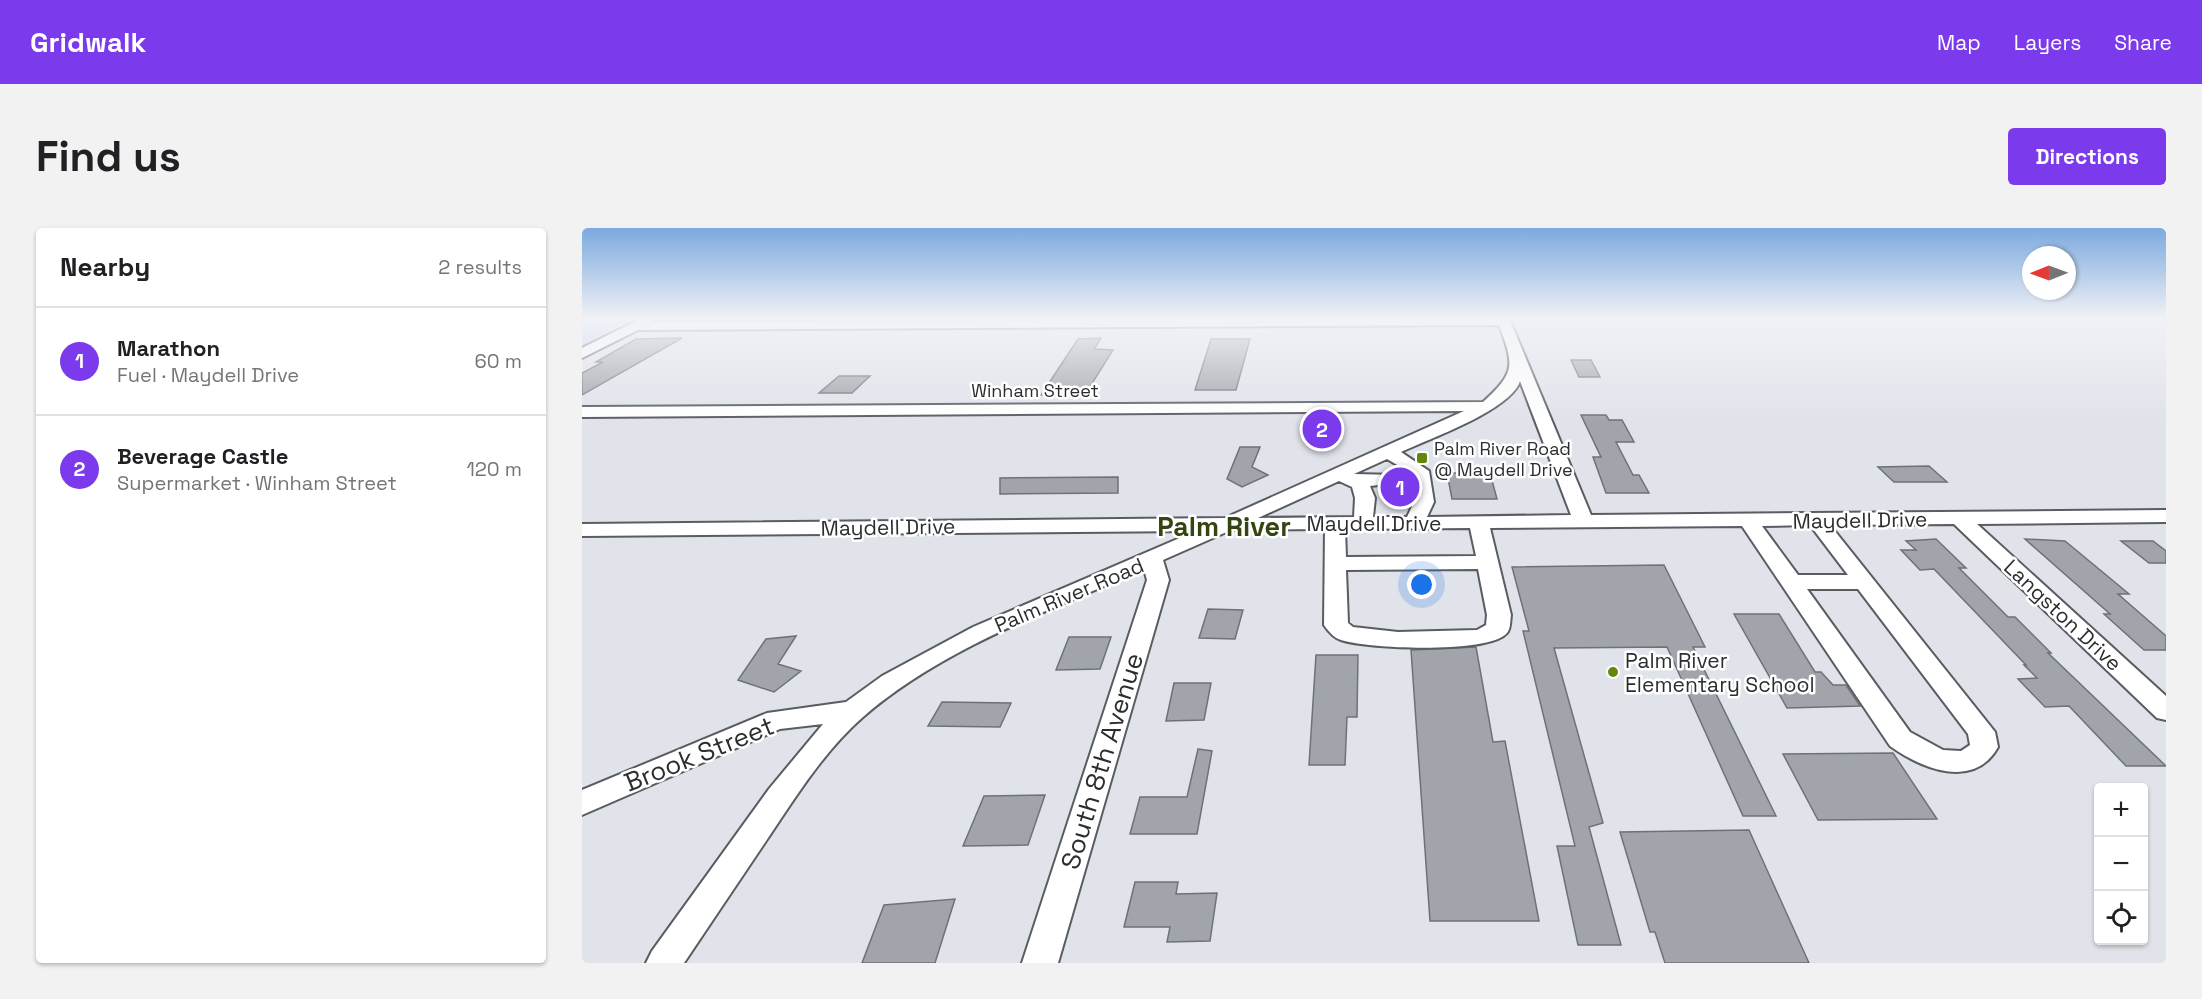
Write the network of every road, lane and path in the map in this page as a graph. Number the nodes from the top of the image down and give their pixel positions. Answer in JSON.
{"nodes":[{"id":1,"x":1516,"y":352,"type":"edge"},
{"id":2,"x":1518,"y":358,"type":"junction"},
{"id":3,"x":1488,"y":406,"type":"junction"},
{"id":4,"x":582,"y":412,"type":"edge"},
{"id":5,"x":1393,"y":455,"type":"junction"},
{"id":6,"x":1391,"y":487,"type":"tunnel mouth"},
{"id":7,"x":1418,"y":492,"type":"junction"},
{"id":8,"x":1358,"y":494,"type":"junction"},
{"id":9,"x":2166,"y":516,"type":"edge"},
{"id":10,"x":1960,"y":519,"type":"junction"},
{"id":11,"x":1816,"y":520,"type":"junction"},
{"id":12,"x":1749,"y":521,"type":"junction"},
{"id":13,"x":1584,"y":522,"type":"junction"},
{"id":14,"x":1231,"y":523,"type":"junction"},
{"id":15,"x":1335,"y":523,"type":"junction"},
{"id":16,"x":1479,"y":523,"type":"junction"},
{"id":17,"x":582,"y":530,"type":"edge"},
{"id":18,"x":1152,"y":559,"type":"junction"},
{"id":19,"x":1488,"y":562,"type":"junction"},
{"id":20,"x":1336,"y":564,"type":"junction"},
{"id":21,"x":1791,"y":582,"type":"junction"},
{"id":22,"x":1864,"y":582,"type":"junction"},
{"id":23,"x":853,"y":711,"type":"junction"},
{"id":24,"x":2166,"y":711,"type":"edge"},
{"id":25,"x":582,"y":803,"type":"edge"},
{"id":26,"x":664,"y":963,"type":"edge"},
{"id":27,"x":1040,"y":963,"type":"edge"}],
"edges":[{"from":1,"to":2,"type":"street"},
{"from":2,"to":3,"type":"street","name":"Palm River Road"},
{"from":2,"to":13,"type":"street"},
{"from":3,"to":4,"type":"street","name":"Winham Street"},
{"from":3,"to":5,"type":"street","name":"Palm River Road"},
{"from":5,"to":7,"type":"street"},
{"from":5,"to":8,"type":"street","name":"Palm River Road"},
{"from":6,"to":8,"type":"street"},
{"from":7,"to":8,"type":"street","name":"Maydell Drive"},
{"from":7,"to":16,"type":"street","name":"Maydell Drive"},
{"from":8,"to":14,"type":"street","name":"Palm River Road"},
{"from":8,"to":15,"type":"street","name":"Maydell Drive"},
{"from":9,"to":10,"type":"street","name":"Maydell Drive"},
{"from":10,"to":11,"type":"street","name":"Maydell Drive"},
{"from":10,"to":24,"type":"street","name":"Langston Drive"},
{"from":11,"to":12,"type":"street","name":"Maydell Drive"},
{"from":11,"to":22,"type":"street"},
{"from":12,"to":13,"type":"street","name":"Maydell Drive"},
{"from":12,"to":21,"type":"street"},
{"from":13,"to":16,"type":"street","name":"Maydell Drive"},
{"from":14,"to":15,"type":"street","name":"Maydell Drive"},
{"from":14,"to":17,"type":"street","name":"Maydell Drive"},
{"from":14,"to":18,"type":"street","name":"Palm River Road"},
{"from":15,"to":20,"type":"street"},
{"from":16,"to":19,"type":"street"},
{"from":18,"to":23,"type":"street","name":"Palm River Road"},
{"from":18,"to":27,"type":"street","name":"South 8th Avenue"},
{"from":19,"to":20,"type":"street"},
{"from":19,"to":20,"type":"street"},
{"from":21,"to":22,"type":"street"},
{"from":21,"to":22,"type":"street"},
{"from":23,"to":25,"type":"street","name":"Brook Street"},
{"from":23,"to":26,"type":"street","name":"Palm River Road"}]}
